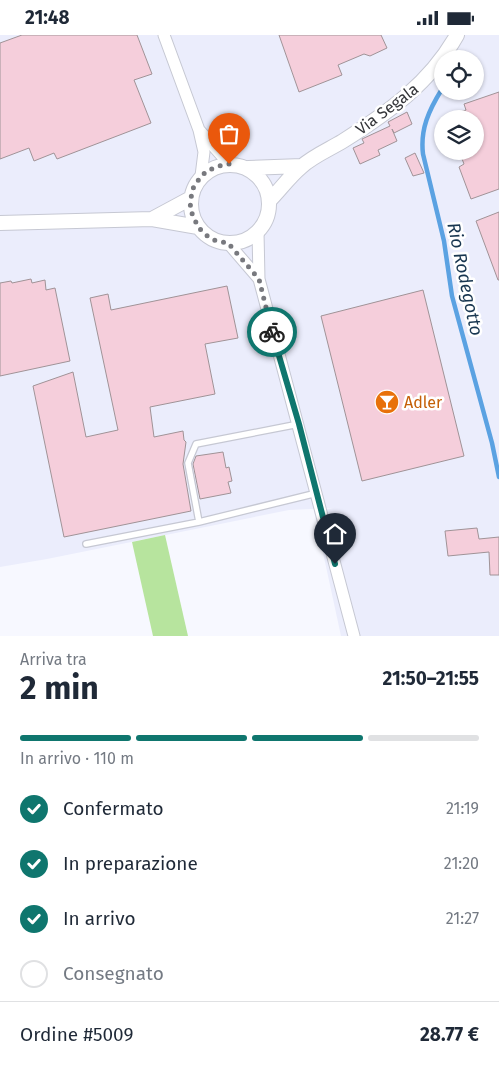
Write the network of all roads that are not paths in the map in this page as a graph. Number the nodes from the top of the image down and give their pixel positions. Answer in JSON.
{"nodes":[{"id":1,"x":164,"y":35,"type":"edge"},
{"id":2,"x":457,"y":35,"type":"edge"},
{"id":3,"x":199,"y":130,"type":"junction"},
{"id":4,"x":229,"y":164,"type":"junction"},
{"id":5,"x":302,"y":166,"type":"junction"},
{"id":6,"x":248,"y":168,"type":"junction"},
{"id":7,"x":201,"y":176,"type":"junction"},
{"id":8,"x":190,"y":198,"type":"junction"},
{"id":9,"x":270,"y":201,"type":"junction"},
{"id":10,"x":152,"y":219,"type":"junction"},
{"id":11,"x":0,"y":223,"type":"edge"},
{"id":12,"x":198,"y":227,"type":"junction"},
{"id":13,"x":258,"y":232,"type":"junction"},
{"id":14,"x":228,"y":243,"type":"junction"},
{"id":15,"x":259,"y":279,"type":"junction"},
{"id":16,"x":299,"y":424,"type":"junction"},
{"id":17,"x":317,"y":493,"type":"junction"},
{"id":18,"x":199,"y":522,"type":"junction"},
{"id":19,"x":86,"y":544,"type":"dead end"},
{"id":20,"x":354,"y":636,"type":"edge"}],
"edges":[{"from":1,"to":3,"type":"street"},
{"from":2,"to":5,"type":"street","name":"Via Segala"},
{"from":3,"to":4,"type":"street"},
{"from":3,"to":7,"type":"street"},
{"from":4,"to":6,"type":"street","name":"Via Segala"},
{"from":4,"to":7,"type":"street"},
{"from":5,"to":6,"type":"street","name":"Via Segala"},
{"from":5,"to":9,"type":"street","name":"Via Segala"},
{"from":6,"to":9,"type":"street"},
{"from":7,"to":8,"type":"street"},
{"from":8,"to":10,"type":"street"},
{"from":8,"to":12,"type":"street"},
{"from":9,"to":13,"type":"street","name":"Via Segala"},
{"from":10,"to":11,"type":"street"},
{"from":10,"to":12,"type":"street"},
{"from":12,"to":14,"type":"street"},
{"from":13,"to":14,"type":"street"},
{"from":13,"to":15,"type":"street"},
{"from":14,"to":15,"type":"street"},
{"from":15,"to":16,"type":"street"},
{"from":16,"to":17,"type":"street"},
{"from":16,"to":18,"type":"lane"},
{"from":17,"to":18,"type":"lane"},
{"from":17,"to":20,"type":"street"},
{"from":18,"to":19,"type":"lane"}]}
